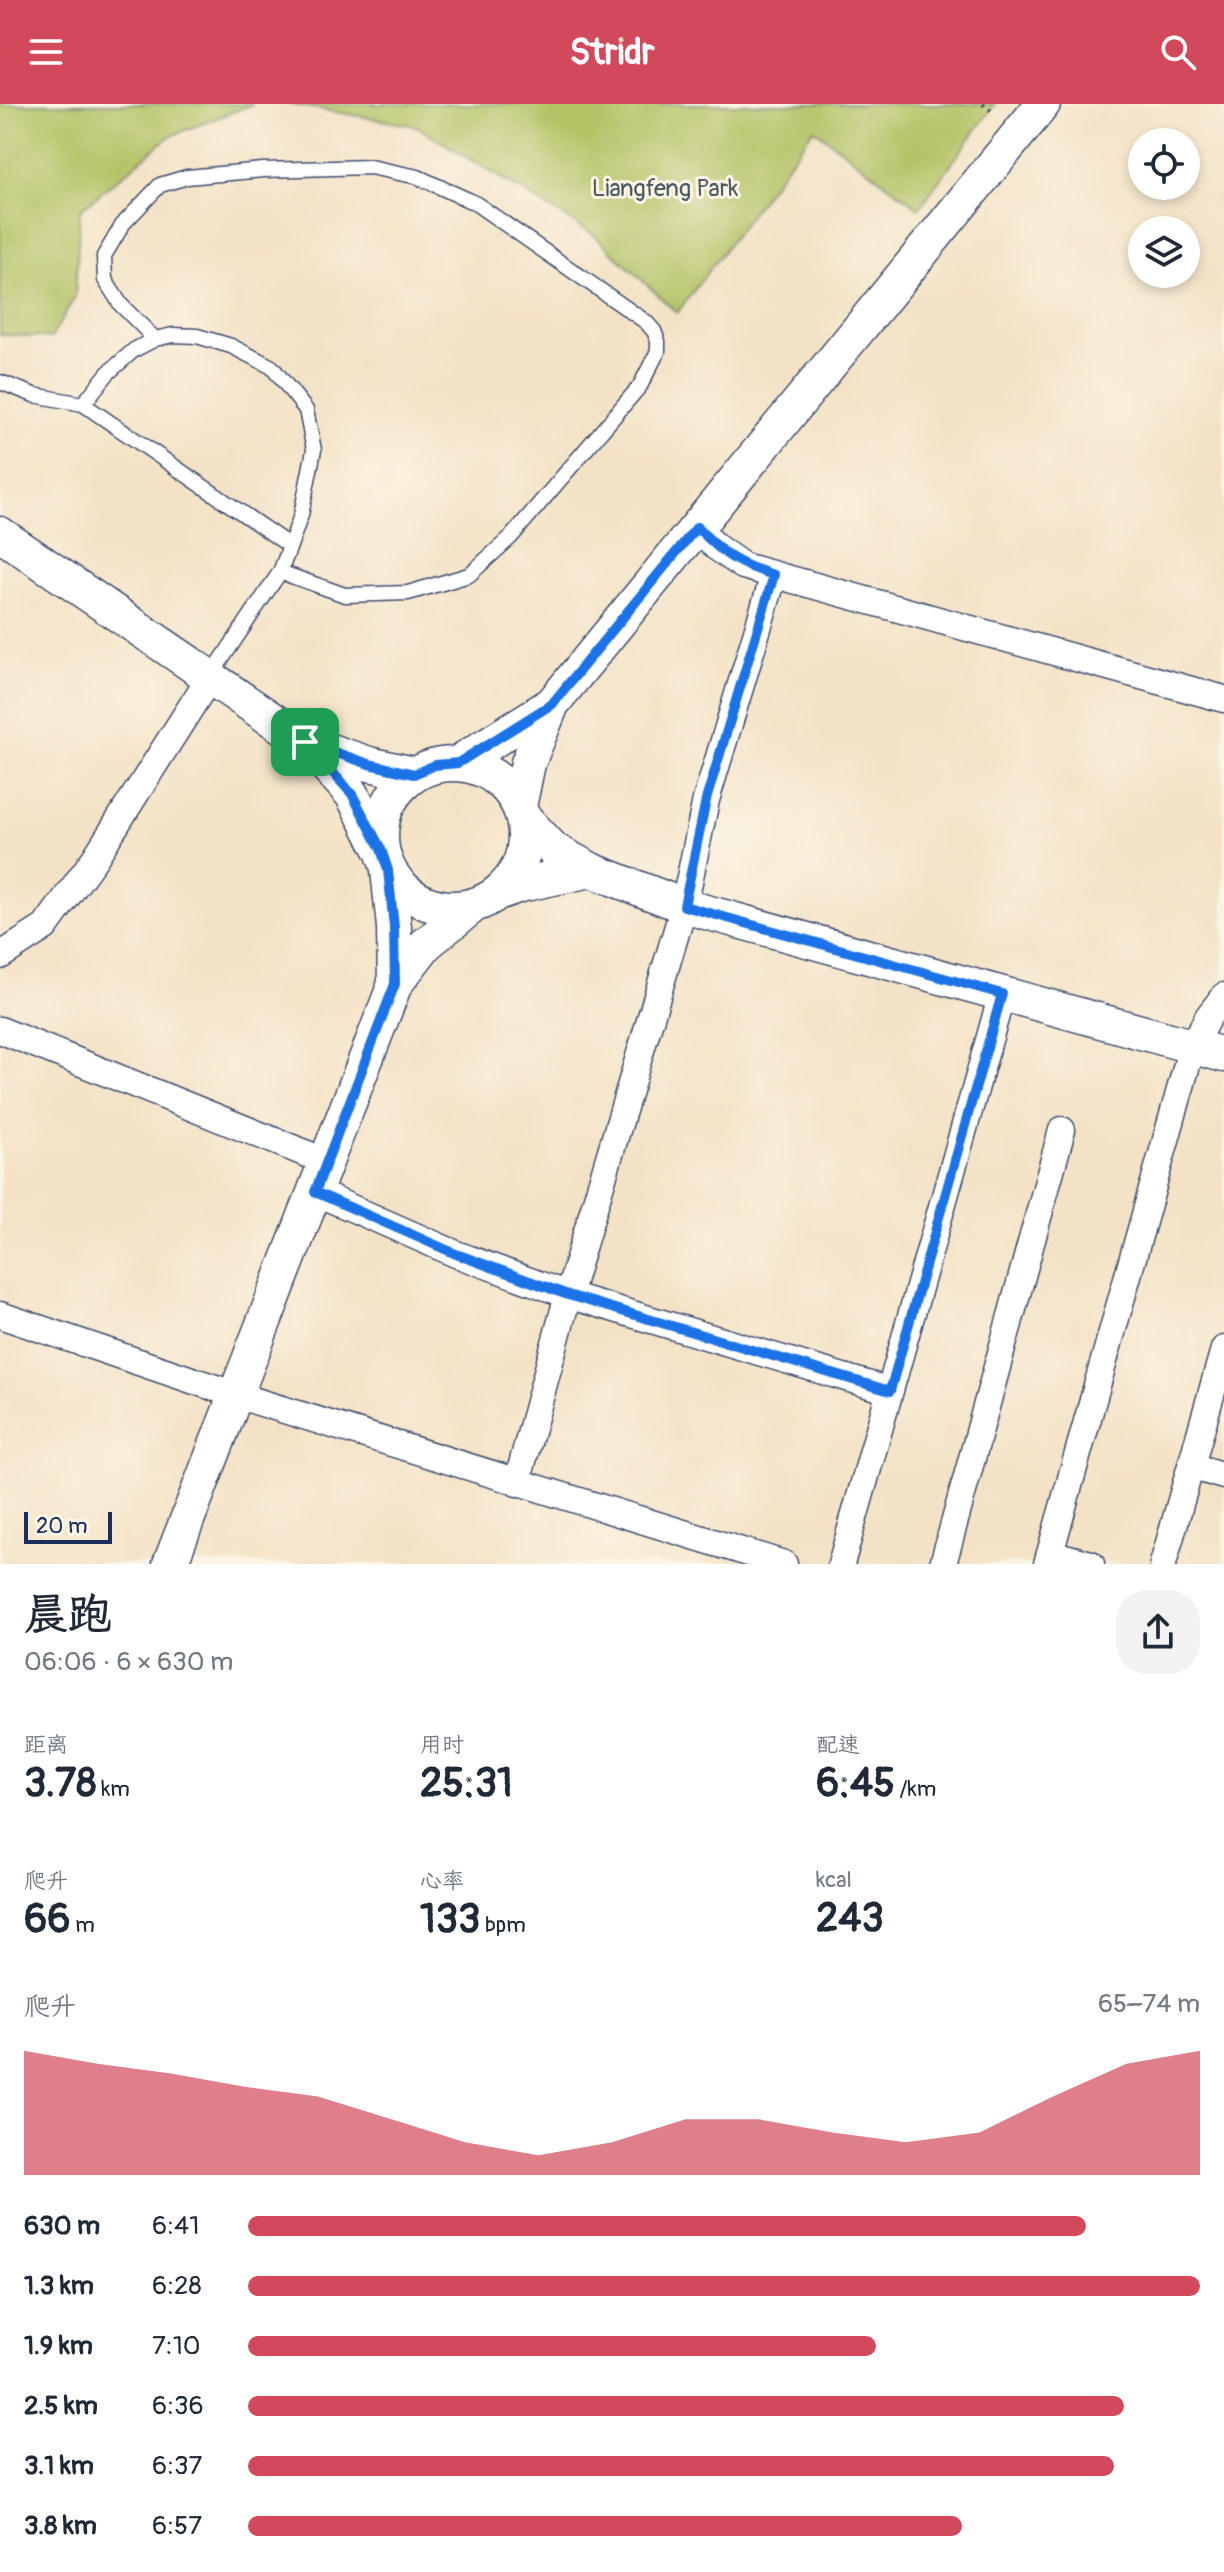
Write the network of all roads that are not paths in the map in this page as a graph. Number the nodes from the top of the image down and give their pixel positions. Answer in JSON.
{"nodes":[{"id":1,"x":1043,"y":104,"type":"edge"},
{"id":2,"x":155,"y":339,"type":"junction"},
{"id":3,"x":0,"y":382,"type":"edge"},
{"id":4,"x":83,"y":404,"type":"junction"},
{"id":5,"x":697,"y":527,"type":"junction"},
{"id":6,"x":0,"y":534,"type":"edge"},
{"id":7,"x":290,"y":546,"type":"junction"},
{"id":8,"x":280,"y":572,"type":"junction"},
{"id":9,"x":774,"y":575,"type":"junction"},
{"id":10,"x":210,"y":677,"type":"junction"},
{"id":11,"x":1224,"y":699,"type":"edge"},
{"id":12,"x":552,"y":704,"type":"junction"},
{"id":13,"x":305,"y":742,"type":"junction"},
{"id":14,"x":458,"y":763,"type":"junction"},
{"id":15,"x":414,"y":774,"type":"junction"},
{"id":16,"x":521,"y":812,"type":"junction"},
{"id":17,"x":384,"y":860,"type":"junction"},
{"id":18,"x":591,"y":870,"type":"junction"},
{"id":19,"x":485,"y":899,"type":"junction"},
{"id":20,"x":684,"y":906,"type":"junction"},
{"id":21,"x":0,"y":956,"type":"edge"},
{"id":22,"x":395,"y":984,"type":"junction"},
{"id":23,"x":1002,"y":994,"type":"junction"},
{"id":24,"x":1224,"y":996,"type":"edge"},
{"id":25,"x":0,"y":1030,"type":"edge"},
{"id":26,"x":1208,"y":1051,"type":"edge"},
{"id":27,"x":1062,"y":1130,"type":"dead end"},
{"id":28,"x":321,"y":1177,"type":"junction"},
{"id":29,"x":568,"y":1295,"type":"junction"},
{"id":30,"x":0,"y":1315,"type":"edge"},
{"id":31,"x":1224,"y":1349,"type":"edge"},
{"id":32,"x":890,"y":1391,"type":"junction"},
{"id":33,"x":236,"y":1395,"type":"junction"},
{"id":34,"x":1191,"y":1466,"type":"junction"},
{"id":35,"x":1224,"y":1476,"type":"edge"},
{"id":36,"x":517,"y":1483,"type":"junction"},
{"id":37,"x":1048,"y":1559,"type":"edge"},
{"id":38,"x":170,"y":1564,"type":"edge"},
{"id":39,"x":784,"y":1564,"type":"edge"},
{"id":40,"x":841,"y":1564,"type":"edge"},
{"id":41,"x":943,"y":1564,"type":"edge"},
{"id":42,"x":1091,"y":1564,"type":"edge"},
{"id":43,"x":1163,"y":1564,"type":"edge"}],
"edges":[{"from":1,"to":5,"type":"street"},
{"from":2,"to":4,"type":"lane"},
{"from":2,"to":7,"type":"lane"},
{"from":2,"to":8,"type":"lane"},
{"from":3,"to":4,"type":"lane"},
{"from":4,"to":7,"type":"lane"},
{"from":5,"to":9,"type":"street"},
{"from":5,"to":12,"type":"street"},
{"from":6,"to":10,"type":"street"},
{"from":7,"to":8,"type":"lane"},
{"from":8,"to":10,"type":"lane"},
{"from":9,"to":11,"type":"street"},
{"from":9,"to":20,"type":"street"},
{"from":10,"to":13,"type":"street"},
{"from":10,"to":21,"type":"street"},
{"from":12,"to":14,"type":"street"},
{"from":12,"to":16,"type":"street"},
{"from":13,"to":15,"type":"street"},
{"from":13,"to":17,"type":"street"},
{"from":14,"to":15,"type":"street"},
{"from":14,"to":16,"type":"street"},
{"from":15,"to":17,"type":"street"},
{"from":16,"to":18,"type":"street"},
{"from":16,"to":19,"type":"street"},
{"from":17,"to":19,"type":"street"},
{"from":17,"to":22,"type":"street"},
{"from":18,"to":19,"type":"street"},
{"from":18,"to":20,"type":"street"},
{"from":19,"to":22,"type":"street"},
{"from":20,"to":23,"type":"street"},
{"from":20,"to":29,"type":"street"},
{"from":22,"to":28,"type":"street"},
{"from":23,"to":26,"type":"street"},
{"from":23,"to":32,"type":"street"},
{"from":24,"to":26,"type":"street"},
{"from":25,"to":28,"type":"street"},
{"from":26,"to":37,"type":"street"},
{"from":27,"to":41,"type":"street"},
{"from":28,"to":29,"type":"street"},
{"from":28,"to":33,"type":"street"},
{"from":29,"to":32,"type":"street"},
{"from":29,"to":36,"type":"street"},
{"from":30,"to":33,"type":"street"},
{"from":31,"to":34,"type":"street"},
{"from":32,"to":40,"type":"street"},
{"from":33,"to":36,"type":"street"},
{"from":33,"to":38,"type":"street"},
{"from":34,"to":35,"type":"street"},
{"from":34,"to":43,"type":"street"},
{"from":36,"to":39,"type":"street"},
{"from":37,"to":42,"type":"street"}]}
